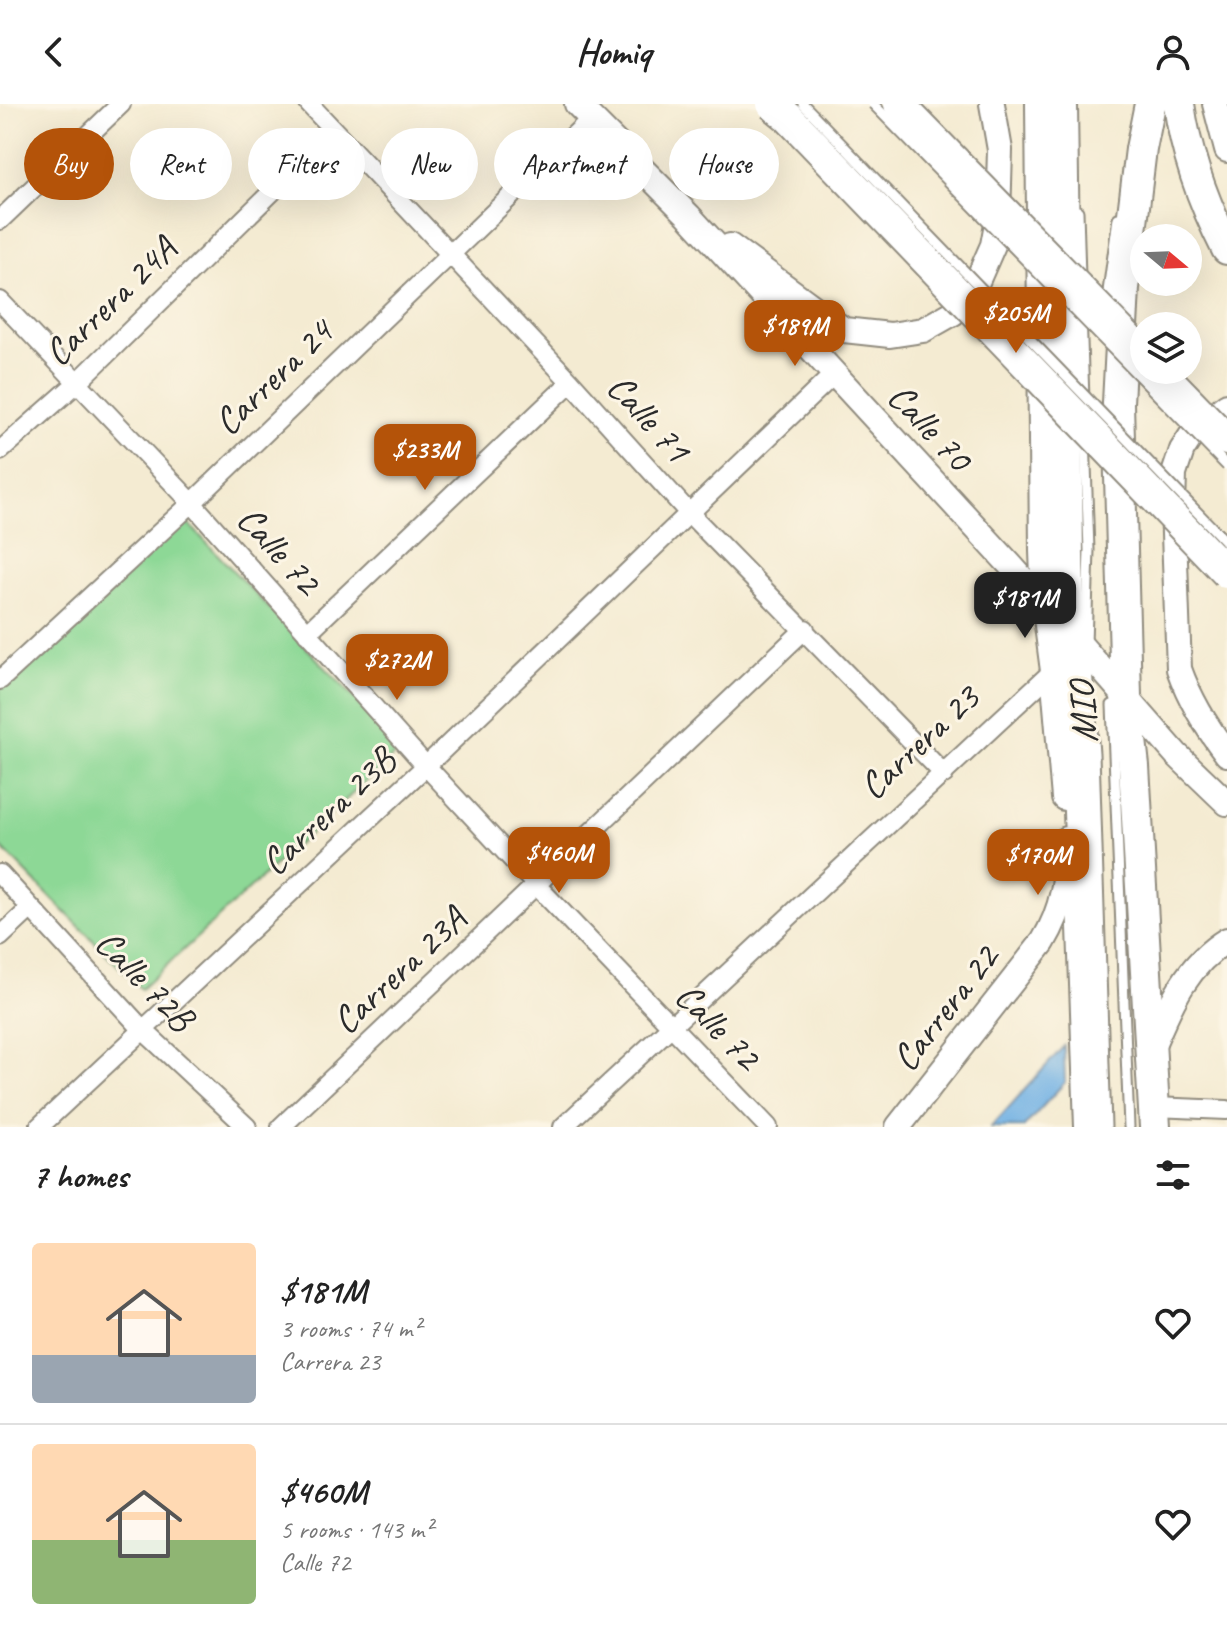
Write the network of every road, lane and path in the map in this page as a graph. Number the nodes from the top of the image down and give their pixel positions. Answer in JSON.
{"nodes":[{"id":1,"x":121,"y":104,"type":"edge"},
{"id":2,"x":309,"y":104,"type":"edge"},
{"id":3,"x":772,"y":104,"type":"edge"},
{"id":4,"x":803,"y":104,"type":"edge"},
{"id":5,"x":873,"y":104,"type":"edge"},
{"id":6,"x":899,"y":104,"type":"edge"},
{"id":7,"x":992,"y":104,"type":"edge"},
{"id":8,"x":1038,"y":104,"type":"edge"},
{"id":9,"x":1062,"y":104,"type":"edge"},
{"id":10,"x":1150,"y":104,"type":"edge"},
{"id":11,"x":1179,"y":104,"type":"edge"},
{"id":12,"x":1215,"y":104,"type":"edge"},
{"id":13,"x":584,"y":112,"type":"edge"},
{"id":14,"x":331,"y":128,"type":"edge"},
{"id":15,"x":1227,"y":150,"type":"edge"},
{"id":16,"x":365,"y":164,"type":"edge"},
{"id":17,"x":264,"y":200,"type":"edge"},
{"id":18,"x":1121,"y":201,"type":"dead end"},
{"id":19,"x":1078,"y":204,"type":"dead end"},
{"id":20,"x":689,"y":216,"type":"junction"},
{"id":21,"x":0,"y":220,"type":"edge"},
{"id":22,"x":1227,"y":249,"type":"edge"},
{"id":23,"x":449,"y":254,"type":"junction"},
{"id":24,"x":0,"y":301,"type":"edge"},
{"id":25,"x":1130,"y":341,"type":"edge"},
{"id":26,"x":1106,"y":361,"type":"dead end"},
{"id":27,"x":833,"y":375,"type":"junction"},
{"id":28,"x":571,"y":382,"type":"junction"},
{"id":29,"x":77,"y":383,"type":"junction"},
{"id":30,"x":1173,"y":384,"type":"edge"},
{"id":31,"x":1227,"y":405,"type":"edge"},
{"id":32,"x":1107,"y":408,"type":"dead end"},
{"id":33,"x":1227,"y":440,"type":"edge"},
{"id":34,"x":0,"y":451,"type":"edge"},
{"id":35,"x":1227,"y":466,"type":"edge"},
{"id":36,"x":1107,"y":471,"type":"dead end"},
{"id":37,"x":192,"y":503,"type":"junction"},
{"id":38,"x":688,"y":512,"type":"junction"},
{"id":39,"x":1227,"y":543,"type":"edge"},
{"id":40,"x":1227,"y":573,"type":"edge"},
{"id":41,"x":1044,"y":603,"type":"junction"},
{"id":42,"x":805,"y":629,"type":"junction"},
{"id":43,"x":307,"y":633,"type":"junction"},
{"id":44,"x":1070,"y":653,"type":"junction"},
{"id":45,"x":0,"y":680,"type":"edge"},
{"id":46,"x":1116,"y":680,"type":"junction"},
{"id":47,"x":1227,"y":754,"type":"edge"},
{"id":48,"x":426,"y":766,"type":"junction"},
{"id":49,"x":944,"y":774,"type":"junction"},
{"id":50,"x":1227,"y":803,"type":"edge"},
{"id":51,"x":0,"y":874,"type":"edge"},
{"id":52,"x":537,"y":886,"type":"junction"},
{"id":53,"x":31,"y":908,"type":"junction"},
{"id":54,"x":0,"y":937,"type":"edge"},
{"id":55,"x":1227,"y":940,"type":"edge"},
{"id":56,"x":671,"y":1027,"type":"junction"},
{"id":57,"x":143,"y":1030,"type":"junction"},
{"id":58,"x":1151,"y":1049,"type":"junction"},
{"id":59,"x":1227,"y":1110,"type":"edge"},
{"id":60,"x":1155,"y":1117,"type":"edge"},
{"id":61,"x":39,"y":1127,"type":"edge"},
{"id":62,"x":247,"y":1127,"type":"edge"},
{"id":63,"x":281,"y":1127,"type":"edge"},
{"id":64,"x":563,"y":1127,"type":"edge"},
{"id":65,"x":768,"y":1127,"type":"edge"},
{"id":66,"x":898,"y":1127,"type":"edge"},
{"id":67,"x":1090,"y":1127,"type":"edge"},
{"id":68,"x":1106,"y":1127,"type":"edge"},
{"id":69,"x":1129,"y":1127,"type":"edge"}],
"edges":[{"from":1,"to":21,"type":"street"},
{"from":2,"to":14,"type":"street","name":"Calle 71"},
{"from":3,"to":40,"type":"main road","bridge":true},
{"from":4,"to":39,"type":"lane","bridge":true},
{"from":5,"to":35,"type":"lane","bridge":true},
{"from":6,"to":25,"type":"main road","bridge":true},
{"from":7,"to":20,"type":"street"},
{"from":8,"to":41,"type":"street"},
{"from":9,"to":44,"type":"main road"},
{"from":10,"to":46,"type":"main road"},
{"from":11,"to":22,"type":"main road"},
{"from":12,"to":15,"type":"street"},
{"from":13,"to":20,"type":"street","name":"Calle 70"},
{"from":13,"to":23,"type":"street","name":"Carrera 24"},
{"from":16,"to":23,"type":"street","name":"Calle 71"},
{"from":17,"to":29,"type":"street","name":"Carrera 24A"},
{"from":18,"to":26,"type":"lane"},
{"from":19,"to":44,"type":"lane","name":"MIO"},
{"from":20,"to":27,"type":"street","name":"Calle 70"},
{"from":23,"to":28,"type":"street","name":"Calle 71"},
{"from":23,"to":37,"type":"street","name":"Carrera 24"},
{"from":24,"to":29,"type":"street","name":"Calle 72"},
{"from":27,"to":38,"type":"street","name":"Carrera 23B"},
{"from":27,"to":41,"type":"street","name":"Calle 70"},
{"from":28,"to":38,"type":"street","name":"Calle 71"},
{"from":28,"to":43,"type":"street"},
{"from":29,"to":34,"type":"street","name":"Carrera 24A"},
{"from":29,"to":37,"type":"street","name":"Calle 72"},
{"from":30,"to":33,"type":"main road","bridge":true},
{"from":31,"to":47,"type":"street"},
{"from":32,"to":36,"type":"lane"},
{"from":37,"to":43,"type":"street","name":"Calle 72"},
{"from":37,"to":45,"type":"street","name":"Carrera 24"},
{"from":38,"to":42,"type":"street","name":"Calle 71"},
{"from":38,"to":48,"type":"street","name":"Carrera 23B"},
{"from":41,"to":44,"type":"street","name":"Calle 70"},
{"from":41,"to":44,"type":"street"},
{"from":42,"to":49,"type":"street","name":"Calle 71"},
{"from":42,"to":52,"type":"street","name":"Carrera 23A"},
{"from":43,"to":48,"type":"street","name":"Calle 72"},
{"from":44,"to":46,"type":"street","name":"Calle 70"},
{"from":44,"to":49,"type":"street","name":"Carrera 23"},
{"from":44,"to":66,"type":"street","name":"Carrera 22"},
{"from":44,"to":67,"type":"main road"},
{"from":44,"to":68,"type":"lane","name":"MIO"},
{"from":46,"to":50,"type":"street","name":"Calle 70"},
{"from":46,"to":58,"type":"main road"},
{"from":46,"to":69,"type":"lane","name":"MIO"},
{"from":48,"to":52,"type":"street","name":"Calle 72"},
{"from":48,"to":57,"type":"street","name":"Carrera 23B"},
{"from":49,"to":56,"type":"street","name":"Carrera 23"},
{"from":51,"to":53,"type":"street","name":"Calle 72B"},
{"from":52,"to":56,"type":"street","name":"Calle 72"},
{"from":52,"to":63,"type":"street","name":"Carrera 23A"},
{"from":53,"to":54,"type":"street"},
{"from":53,"to":57,"type":"street","name":"Calle 72B"},
{"from":55,"to":58,"type":"street"},
{"from":56,"to":64,"type":"street","name":"Carrera 23"},
{"from":56,"to":65,"type":"street","name":"Calle 72"},
{"from":57,"to":61,"type":"street","name":"Carrera 23B"},
{"from":57,"to":62,"type":"street","name":"Calle 72B"},
{"from":58,"to":60,"type":"main road"},
{"from":59,"to":60,"type":"street"}]}
